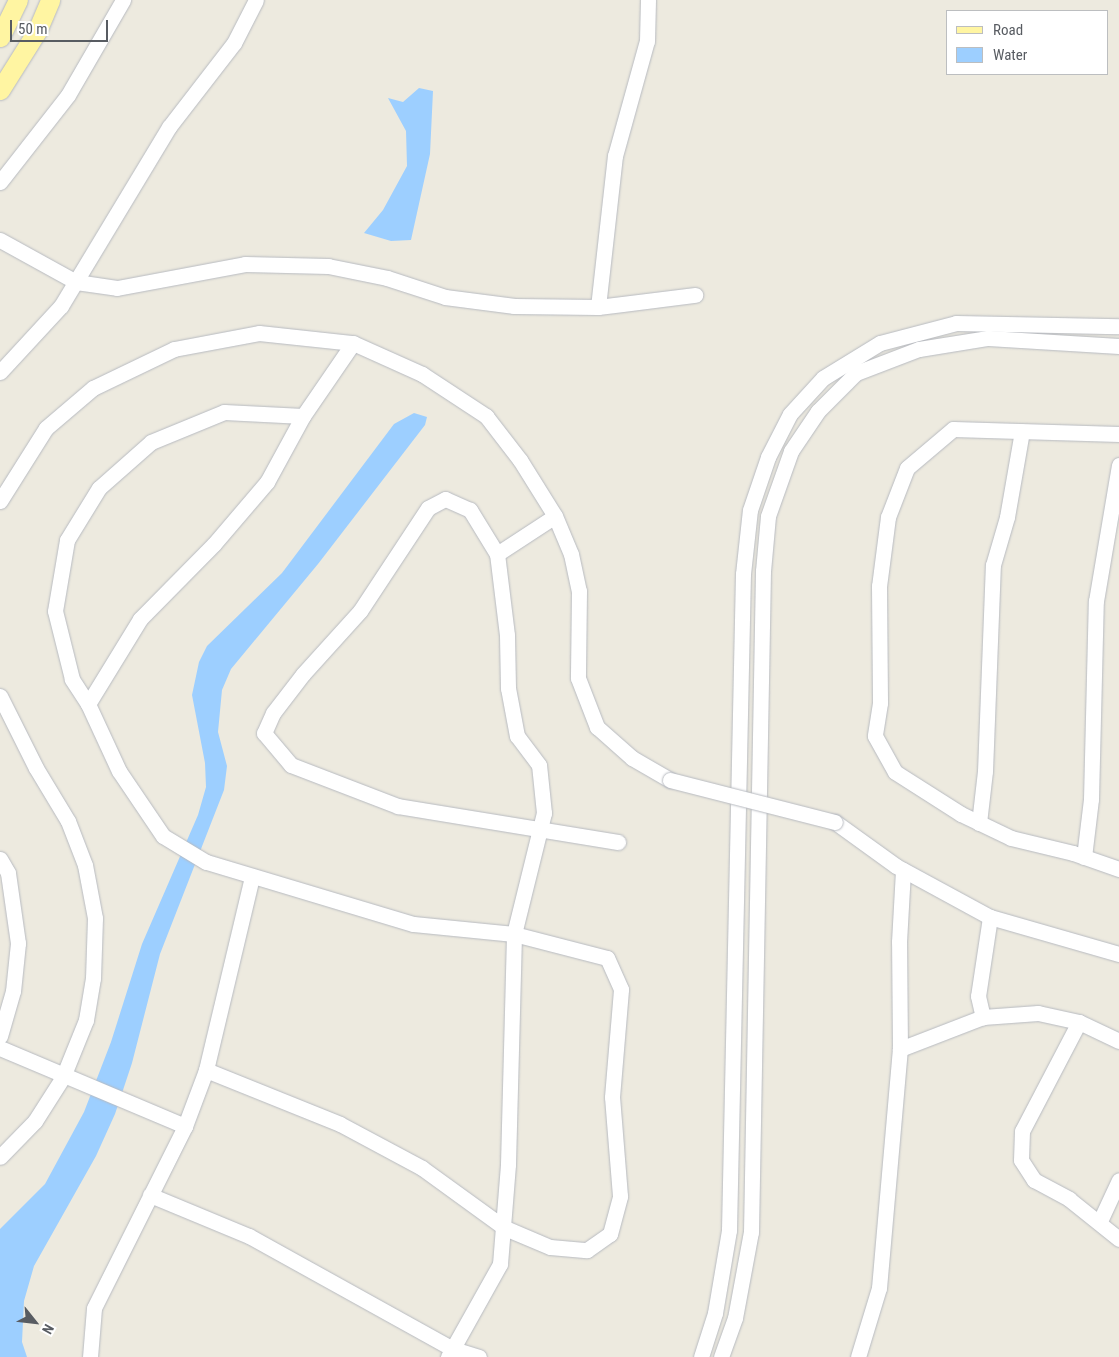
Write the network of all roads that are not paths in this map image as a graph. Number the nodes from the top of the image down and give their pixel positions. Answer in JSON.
{"nodes":[{"id":1,"x":18,"y":0,"type":"edge"},
{"id":2,"x":50,"y":0,"type":"edge"},
{"id":3,"x":124,"y":0,"type":"edge"},
{"id":4,"x":256,"y":0,"type":"edge"},
{"id":5,"x":648,"y":0,"type":"edge"},
{"id":6,"x":0,"y":37,"type":"edge"},
{"id":7,"x":0,"y":90,"type":"edge"},
{"id":8,"x":0,"y":182,"type":"edge"},
{"id":9,"x":0,"y":240,"type":"edge"},
{"id":10,"x":76,"y":282,"type":"junction"},
{"id":11,"x":694,"y":295,"type":"dead end"},
{"id":12,"x":598,"y":307,"type":"junction"},
{"id":13,"x":1119,"y":326,"type":"edge"},
{"id":14,"x":353,"y":343,"type":"junction"},
{"id":15,"x":1119,"y":346,"type":"edge"},
{"id":16,"x":0,"y":372,"type":"edge"},
{"id":17,"x":303,"y":416,"type":"junction"},
{"id":18,"x":1022,"y":431,"type":"junction"},
{"id":19,"x":1119,"y":434,"type":"edge"},
{"id":20,"x":1119,"y":465,"type":"edge"},
{"id":21,"x":0,"y":501,"type":"edge"},
{"id":22,"x":555,"y":516,"type":"junction"},
{"id":23,"x":497,"y":554,"type":"junction"},
{"id":24,"x":0,"y":696,"type":"edge"},
{"id":25,"x":88,"y":704,"type":"junction"},
{"id":26,"x":980,"y":823,"type":"junction"},
{"id":27,"x":540,"y":827,"type":"junction"},
{"id":28,"x":618,"y":842,"type":"dead end"},
{"id":29,"x":1084,"y":857,"type":"junction"},
{"id":30,"x":0,"y":859,"type":"edge"},
{"id":31,"x":1119,"y":869,"type":"edge"},
{"id":32,"x":903,"y":870,"type":"junction"},
{"id":33,"x":252,"y":877,"type":"junction"},
{"id":34,"x":990,"y":918,"type":"junction"},
{"id":35,"x":514,"y":934,"type":"junction"},
{"id":36,"x":1119,"y":954,"type":"edge"},
{"id":37,"x":982,"y":1017,"type":"junction"},
{"id":38,"x":1079,"y":1022,"type":"junction"},
{"id":39,"x":0,"y":1036,"type":"edge"},
{"id":40,"x":1119,"y":1041,"type":"edge"},
{"id":41,"x":0,"y":1048,"type":"edge"},
{"id":42,"x":900,"y":1049,"type":"junction"},
{"id":43,"x":206,"y":1070,"type":"junction"},
{"id":44,"x":64,"y":1077,"type":"junction"},
{"id":45,"x":185,"y":1126,"type":"junction"},
{"id":46,"x":0,"y":1156,"type":"edge"},
{"id":47,"x":1119,"y":1180,"type":"edge"},
{"id":48,"x":150,"y":1195,"type":"junction"},
{"id":49,"x":1100,"y":1221,"type":"junction"},
{"id":50,"x":505,"y":1228,"type":"junction"},
{"id":51,"x":1119,"y":1239,"type":"edge"},
{"id":52,"x":451,"y":1353,"type":"edge"},
{"id":53,"x":90,"y":1357,"type":"edge"},
{"id":54,"x":479,"y":1357,"type":"edge"},
{"id":55,"x":700,"y":1357,"type":"edge"},
{"id":56,"x":721,"y":1357,"type":"edge"},
{"id":57,"x":858,"y":1357,"type":"edge"}],
"edges":[{"from":1,"to":6,"type":"main road"},
{"from":2,"to":7,"type":"main road"},
{"from":3,"to":8,"type":"street"},
{"from":4,"to":10,"type":"street"},
{"from":5,"to":12,"type":"street"},
{"from":9,"to":10,"type":"street"},
{"from":10,"to":12,"type":"street"},
{"from":10,"to":16,"type":"street"},
{"from":11,"to":12,"type":"street"},
{"from":13,"to":55,"type":"street"},
{"from":14,"to":17,"type":"street"},
{"from":14,"to":21,"type":"street"},
{"from":14,"to":22,"type":"street"},
{"from":15,"to":56,"type":"street"},
{"from":17,"to":25,"type":"street"},
{"from":17,"to":25,"type":"street"},
{"from":18,"to":19,"type":"street"},
{"from":18,"to":26,"type":"street"},
{"from":18,"to":26,"type":"street"},
{"from":20,"to":29,"type":"street"},
{"from":22,"to":23,"type":"street"},
{"from":22,"to":32,"type":"street","bridge":true},
{"from":23,"to":27,"type":"street"},
{"from":23,"to":27,"type":"street"},
{"from":24,"to":44,"type":"street"},
{"from":25,"to":33,"type":"street"},
{"from":26,"to":29,"type":"street"},
{"from":27,"to":28,"type":"street"},
{"from":27,"to":35,"type":"street"},
{"from":29,"to":31,"type":"street"},
{"from":30,"to":39,"type":"street"},
{"from":32,"to":34,"type":"street"},
{"from":32,"to":42,"type":"street"},
{"from":33,"to":35,"type":"street"},
{"from":33,"to":43,"type":"street"},
{"from":34,"to":36,"type":"street"},
{"from":34,"to":37,"type":"street"},
{"from":35,"to":50,"type":"street"},
{"from":35,"to":50,"type":"street"},
{"from":37,"to":38,"type":"street"},
{"from":37,"to":42,"type":"street"},
{"from":38,"to":40,"type":"street"},
{"from":38,"to":49,"type":"street"},
{"from":41,"to":44,"type":"street"},
{"from":42,"to":57,"type":"street"},
{"from":43,"to":45,"type":"street"},
{"from":43,"to":50,"type":"street"},
{"from":44,"to":45,"type":"street"},
{"from":44,"to":46,"type":"street"},
{"from":45,"to":48,"type":"street"},
{"from":47,"to":49,"type":"street"},
{"from":48,"to":52,"type":"street"},
{"from":48,"to":53,"type":"street"},
{"from":49,"to":51,"type":"street"},
{"from":50,"to":52,"type":"street"},
{"from":52,"to":54,"type":"street"}]}
